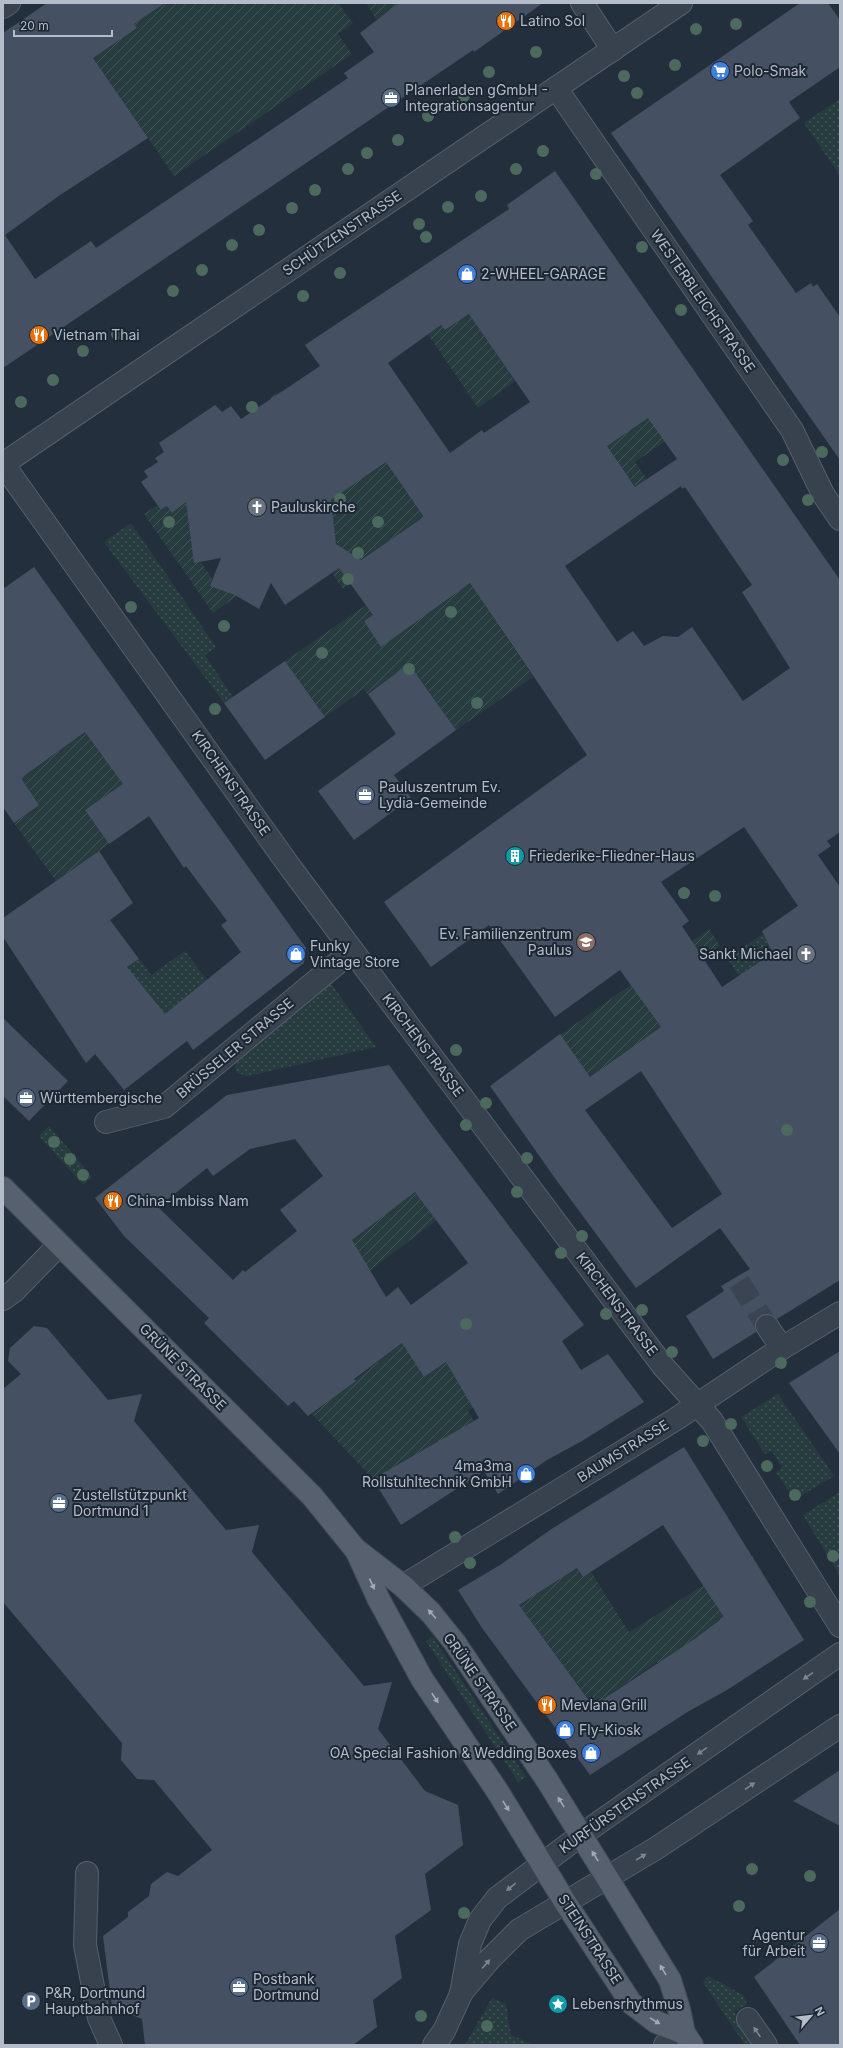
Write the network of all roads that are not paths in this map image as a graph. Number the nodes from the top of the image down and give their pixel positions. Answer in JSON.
{"nodes":[{"id":1,"x":9,"y":3,"type":"edge"},
{"id":2,"x":582,"y":3,"type":"edge"},
{"id":3,"x":681,"y":3,"type":"edge"},
{"id":4,"x":3,"y":7,"type":"edge"},
{"id":5,"x":613,"y":50,"type":"junction"},
{"id":6,"x":556,"y":88,"type":"junction"},
{"id":7,"x":3,"y":464,"type":"edge"},
{"id":8,"x":840,"y":519,"type":"edge"},
{"id":9,"x":352,"y":950,"type":"junction"},
{"id":10,"x":106,"y":1122,"type":"dead end"},
{"id":11,"x":4,"y":1189,"type":"edge"},
{"id":12,"x":59,"y":1245,"type":"junction"},
{"id":13,"x":3,"y":1299,"type":"edge"},
{"id":14,"x":840,"y":1313,"type":"edge"},
{"id":15,"x":767,"y":1326,"type":"tunnel mouth"},
{"id":16,"x":782,"y":1348,"type":"junction"},
{"id":17,"x":697,"y":1405,"type":"junction"},
{"id":18,"x":356,"y":1549,"type":"junction"},
{"id":19,"x":403,"y":1586,"type":"junction"},
{"id":20,"x":840,"y":1626,"type":"edge"},
{"id":21,"x":840,"y":1654,"type":"edge"},
{"id":22,"x":840,"y":1726,"type":"edge"},
{"id":23,"x":581,"y":1835,"type":"junction"},
{"id":24,"x":542,"y":1863,"type":"junction"},
{"id":25,"x":87,"y":1873,"type":"dead end"},
{"id":26,"x":608,"y":1877,"type":"junction"},
{"id":27,"x":565,"y":1902,"type":"junction"},
{"id":28,"x":461,"y":1994,"type":"junction"},
{"id":29,"x":748,"y":2019,"type":"dead end"},
{"id":30,"x":688,"y":2039,"type":"edge"},
{"id":31,"x":111,"y":2045,"type":"edge"},
{"id":32,"x":434,"y":2045,"type":"edge"},
{"id":33,"x":665,"y":2045,"type":"edge"},
{"id":34,"x":766,"y":2045,"type":"edge"}],
"edges":[{"from":1,"to":4,"type":"street"},
{"from":2,"to":5,"type":"street"},
{"from":3,"to":5,"type":"street","name":"SCHÜTZENSTRASSE"},
{"from":5,"to":6,"type":"street","name":"SCHÜTZENSTRASSE"},
{"from":6,"to":7,"type":"street","name":"SCHÜTZENSTRASSE"},
{"from":6,"to":8,"type":"street","name":"WESTERBLEICHSTRASSE"},
{"from":7,"to":9,"type":"street","name":"KIRCHENSTRASSE"},
{"from":9,"to":10,"type":"street","name":"BRÜSSELER STRASSE"},
{"from":9,"to":17,"type":"street","name":"KIRCHENSTRASSE"},
{"from":11,"to":12,"type":"main road","name":"GRÜNE STRASSE"},
{"from":12,"to":13,"type":"street"},
{"from":12,"to":18,"type":"main road","name":"GRÜNE STRASSE"},
{"from":14,"to":16,"type":"street","name":"BAUMSTRASSE"},
{"from":15,"to":16,"type":"street"},
{"from":16,"to":17,"type":"street","name":"BAUMSTRASSE"},
{"from":17,"to":19,"type":"street","name":"BAUMSTRASSE"},
{"from":17,"to":20,"type":"street","name":"KIRCHENSTRASSE"},
{"from":18,"to":19,"type":"main road","name":"GRÜNE STRASSE"},
{"from":18,"to":24,"type":"main road","name":"GRÜNE STRASSE","one_way":true},
{"from":23,"to":19,"type":"main road","name":"GRÜNE STRASSE","one_way":true},
{"from":21,"to":23,"type":"street","name":"KURFÜRSTENSTRASSE","one_way":true},
{"from":26,"to":22,"type":"street","name":"KURFÜRSTENSTRASSE","one_way":true},
{"from":23,"to":24,"type":"street","name":"KURFÜRSTENSTRASSE"},
{"from":26,"to":23,"type":"main road","one_way":true},
{"from":24,"to":27,"type":"main road","name":"STEINSTRASSE"},
{"from":24,"to":28,"type":"street","name":"KURFÜRSTENSTRASSE","one_way":true},
{"from":25,"to":31,"type":"street"},
{"from":26,"to":27,"type":"street","name":"KURFÜRSTENSTRASSE"},
{"from":30,"to":26,"type":"main road","one_way":true},
{"from":28,"to":27,"type":"street","name":"KURFÜRSTENSTRASSE","one_way":true},
{"from":27,"to":30,"type":"main road","name":"STEINSTRASSE","one_way":true},
{"from":28,"to":32,"type":"street","name":"KURFÜRSTENSTRASSE"},
{"from":34,"to":29,"type":"street","one_way":true},
{"from":30,"to":33,"type":"street"}]}
